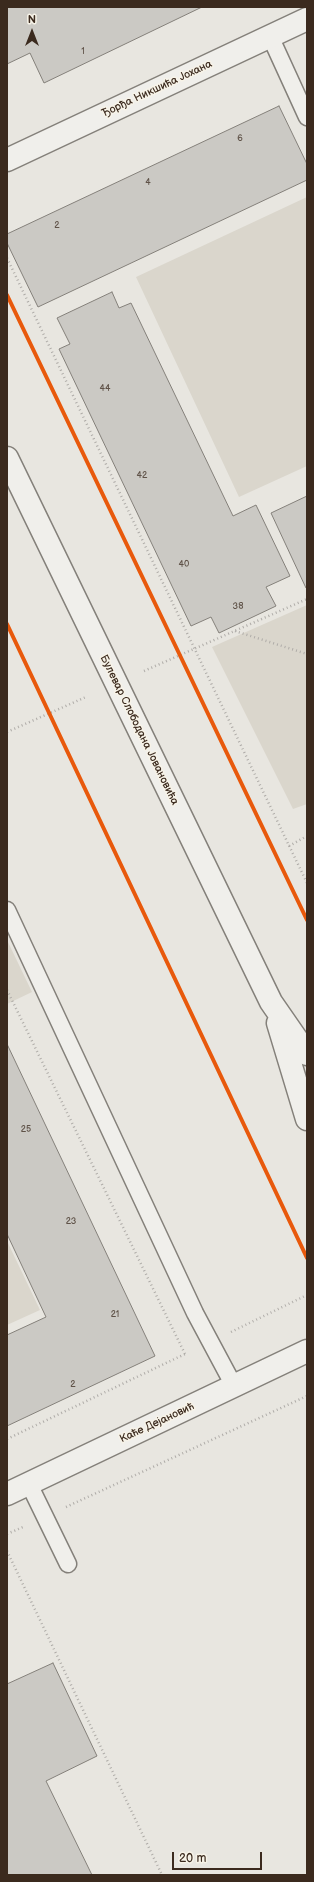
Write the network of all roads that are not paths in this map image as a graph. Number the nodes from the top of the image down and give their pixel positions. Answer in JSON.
{"nodes":[{"id":1,"x":307,"y":18,"type":"edge"},
{"id":2,"x":270,"y":36,"type":"junction"},
{"id":3,"x":307,"y":117,"type":"edge"},
{"id":4,"x":7,"y":160,"type":"edge"},
{"id":5,"x":7,"y":458,"type":"edge"},
{"id":6,"x":7,"y":910,"type":"edge"},
{"id":7,"x":271,"y":1002,"type":"junction"},
{"id":8,"x":307,"y":1054,"type":"edge"},
{"id":9,"x":307,"y":1120,"type":"edge"},
{"id":10,"x":307,"y":1352,"type":"edge"},
{"id":11,"x":234,"y":1386,"type":"junction"},
{"id":12,"x":29,"y":1484,"type":"junction"},
{"id":13,"x":7,"y":1494,"type":"edge"},
{"id":14,"x":68,"y":1564,"type":"dead end"}],
"edges":[{"from":1,"to":2,"type":"street","name":"Ђорђа Никшића Јохана"},
{"from":2,"to":3,"type":"lane"},
{"from":2,"to":4,"type":"street","name":"Ђорђа Никшића Јохана"},
{"from":5,"to":7,"type":"street","name":"Булевар Слободана Јовановића"},
{"from":6,"to":11,"type":"lane"},
{"from":7,"to":8,"type":"street","name":"Булевар Слободана Јовановића"},
{"from":7,"to":9,"type":"street","name":"Булевар Слободана Јовановића"},
{"from":10,"to":11,"type":"street","name":"Каће Дејановић"},
{"from":11,"to":12,"type":"street","name":"Каће Дејановић"},
{"from":12,"to":13,"type":"street","name":"Каће Дејановић"},
{"from":12,"to":14,"type":"lane"}]}
